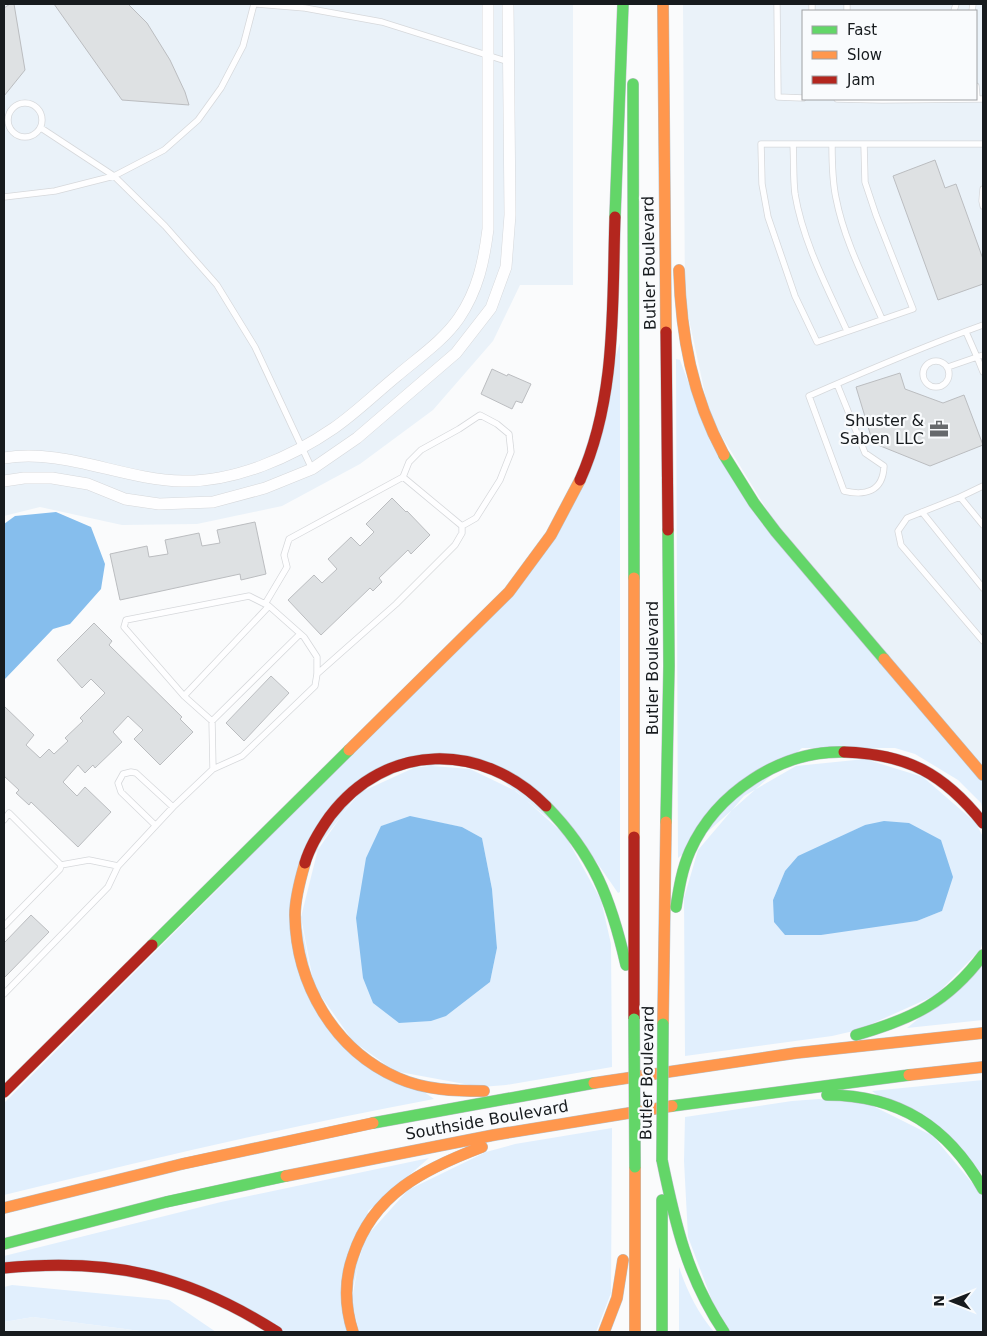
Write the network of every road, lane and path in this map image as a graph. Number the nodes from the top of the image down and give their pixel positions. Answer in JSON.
{"nodes":[{"id":1,"x":255,"y":4,"type":"edge"},
{"id":2,"x":488,"y":4,"type":"edge"},
{"id":3,"x":508,"y":4,"type":"edge"},
{"id":4,"x":623,"y":4,"type":"edge"},
{"id":5,"x":633,"y":4,"type":"edge"},
{"id":6,"x":776,"y":4,"type":"edge"},
{"id":7,"x":291,"y":5,"type":"edge"},
{"id":8,"x":663,"y":5,"type":"edge"},
{"id":9,"x":633,"y":34,"type":"dead end"},
{"id":10,"x":488,"y":54,"type":"junction"},
{"id":11,"x":509,"y":62,"type":"junction"},
{"id":12,"x":634,"y":73,"type":"dead end"},
{"id":13,"x":802,"y":98,"type":"edge"},
{"id":14,"x":676,"y":126,"type":"dead end"},
{"id":15,"x":41,"y":128,"type":"junction"},
{"id":16,"x":793,"y":144,"type":"junction"},
{"id":17,"x":832,"y":144,"type":"junction"},
{"id":18,"x":864,"y":144,"type":"junction"},
{"id":19,"x":983,"y":144,"type":"edge"},
{"id":20,"x":114,"y":176,"type":"junction"},
{"id":21,"x":983,"y":189,"type":"edge"},
{"id":22,"x":4,"y":197,"type":"edge"},
{"id":23,"x":983,"y":206,"type":"edge"},
{"id":24,"x":679,"y":259,"type":"dead end"},
{"id":25,"x":882,"y":319,"type":"junction"},
{"id":26,"x":983,"y":325,"type":"edge"},
{"id":27,"x":847,"y":331,"type":"junction"},
{"id":28,"x":966,"y":332,"type":"junction"},
{"id":29,"x":980,"y":356,"type":"edge"},
{"id":30,"x":948,"y":367,"type":"junction"},
{"id":31,"x":983,"y":372,"type":"edge"},
{"id":32,"x":837,"y":384,"type":"junction"},
{"id":33,"x":301,"y":448,"type":"junction"},
{"id":34,"x":4,"y":458,"type":"edge"},
{"id":35,"x":312,"y":469,"type":"junction"},
{"id":36,"x":403,"y":477,"type":"junction"},
{"id":37,"x":4,"y":481,"type":"edge"},
{"id":38,"x":983,"y":486,"type":"edge"},
{"id":39,"x":960,"y":497,"type":"junction"},
{"id":40,"x":922,"y":512,"type":"junction"},
{"id":41,"x":983,"y":525,"type":"edge"},
{"id":42,"x":462,"y":526,"type":"junction"},
{"id":43,"x":983,"y":588,"type":"edge"},
{"id":44,"x":267,"y":605,"type":"junction"},
{"id":45,"x":300,"y":634,"type":"junction"},
{"id":46,"x":983,"y":641,"type":"edge"},
{"id":47,"x":317,"y":674,"type":"junction"},
{"id":48,"x":184,"y":696,"type":"junction"},
{"id":49,"x":212,"y":721,"type":"junction"},
{"id":50,"x":213,"y":769,"type":"junction"},
{"id":51,"x":983,"y":775,"type":"edge"},
{"id":52,"x":173,"y":807,"type":"junction"},
{"id":53,"x":4,"y":820,"type":"edge"},
{"id":54,"x":983,"y":823,"type":"edge"},
{"id":55,"x":155,"y":825,"type":"junction"},
{"id":56,"x":61,"y":865,"type":"junction"},
{"id":57,"x":118,"y":866,"type":"junction"},
{"id":58,"x":4,"y":926,"type":"edge"},
{"id":59,"x":664,"y":951,"type":"junction"},
{"id":60,"x":983,"y":955,"type":"edge"},
{"id":61,"x":4,"y":994,"type":"edge"},
{"id":62,"x":634,"y":1019,"type":"junction"},
{"id":63,"x":983,"y":1032,"type":"edge"},
{"id":64,"x":739,"y":1061,"type":"junction"},
{"id":65,"x":983,"y":1067,"type":"edge"},
{"id":66,"x":570,"y":1087,"type":"junction"},
{"id":67,"x":4,"y":1092,"type":"edge"},
{"id":68,"x":744,"y":1095,"type":"junction"},
{"id":69,"x":572,"y":1121,"type":"junction"},
{"id":70,"x":662,"y":1160,"type":"junction"},
{"id":71,"x":983,"y":1189,"type":"edge"},
{"id":72,"x":4,"y":1208,"type":"edge"},
{"id":73,"x":635,"y":1214,"type":"junction"},
{"id":74,"x":4,"y":1244,"type":"edge"},
{"id":75,"x":4,"y":1268,"type":"edge"},
{"id":76,"x":277,"y":1332,"type":"edge"},
{"id":77,"x":353,"y":1332,"type":"edge"},
{"id":78,"x":604,"y":1332,"type":"edge"},
{"id":79,"x":635,"y":1332,"type":"edge"},
{"id":80,"x":662,"y":1332,"type":"edge"},
{"id":81,"x":724,"y":1332,"type":"edge"}],
"edges":[{"from":1,"to":7,"type":"lane"},
{"from":1,"to":20,"type":"lane"},
{"from":2,"to":10,"type":"street"},
{"from":3,"to":11,"type":"street"},
{"from":4,"to":67,"type":"highway"},
{"from":5,"to":9,"type":"highway"},
{"from":6,"to":13,"type":"lane"},
{"from":7,"to":10,"type":"lane"},
{"from":8,"to":14,"type":"highway"},
{"from":8,"to":59,"type":"highway","name":"Butler Boulevard"},
{"from":10,"to":11,"type":"lane"},
{"from":10,"to":33,"type":"street"},
{"from":11,"to":35,"type":"street"},
{"from":12,"to":62,"type":"highway","name":"Butler Boulevard"},
{"from":15,"to":15,"type":"lane"},
{"from":15,"to":20,"type":"lane"},
{"from":16,"to":17,"type":"lane"},
{"from":16,"to":27,"type":"lane"},
{"from":16,"to":27,"type":"lane"},
{"from":17,"to":18,"type":"lane"},
{"from":17,"to":25,"type":"lane"},
{"from":18,"to":19,"type":"lane"},
{"from":18,"to":25,"type":"lane"},
{"from":20,"to":22,"type":"lane"},
{"from":20,"to":33,"type":"lane"},
{"from":21,"to":23,"type":"lane"},
{"from":24,"to":51,"type":"highway"},
{"from":25,"to":27,"type":"lane"},
{"from":26,"to":28,"type":"lane"},
{"from":28,"to":29,"type":"lane"},
{"from":28,"to":32,"type":"lane"},
{"from":29,"to":30,"type":"lane"},
{"from":29,"to":31,"type":"lane"},
{"from":30,"to":30,"type":"lane"},
{"from":32,"to":32,"type":"lane"},
{"from":33,"to":34,"type":"street"},
{"from":33,"to":35,"type":"lane"},
{"from":35,"to":37,"type":"street"},
{"from":36,"to":42,"type":"lane"},
{"from":36,"to":42,"type":"lane"},
{"from":36,"to":44,"type":"lane"},
{"from":38,"to":39,"type":"lane"},
{"from":39,"to":40,"type":"lane"},
{"from":39,"to":41,"type":"lane"},
{"from":40,"to":43,"type":"lane"},
{"from":40,"to":46,"type":"lane"},
{"from":42,"to":47,"type":"lane"},
{"from":44,"to":45,"type":"lane"},
{"from":44,"to":48,"type":"lane"},
{"from":44,"to":48,"type":"lane"},
{"from":45,"to":47,"type":"lane"},
{"from":45,"to":49,"type":"lane"},
{"from":47,"to":50,"type":"lane"},
{"from":48,"to":49,"type":"lane"},
{"from":49,"to":50,"type":"lane"},
{"from":50,"to":52,"type":"lane"},
{"from":52,"to":55,"type":"lane"},
{"from":52,"to":55,"type":"lane"},
{"from":53,"to":56,"type":"lane"},
{"from":54,"to":59,"type":"highway"},
{"from":55,"to":57,"type":"lane"},
{"from":56,"to":57,"type":"lane"},
{"from":56,"to":58,"type":"lane"},
{"from":57,"to":61,"type":"lane"},
{"from":59,"to":70,"type":"highway","name":"Butler Boulevard","bridge":true},
{"from":60,"to":64,"type":"highway"},
{"from":62,"to":66,"type":"highway"},
{"from":62,"to":73,"type":"highway","name":"Butler Boulevard","bridge":true},
{"from":63,"to":64,"type":"highway","name":"Southside Boulevard"},
{"from":64,"to":66,"type":"highway","name":"Southside Boulevard"},
{"from":65,"to":68,"type":"highway","name":"Southside Boulevard"},
{"from":66,"to":72,"type":"highway","name":"Southside Boulevard"},
{"from":68,"to":69,"type":"highway","name":"Southside Boulevard"},
{"from":68,"to":71,"type":"highway"},
{"from":69,"to":74,"type":"highway","name":"Southside Boulevard"},
{"from":69,"to":77,"type":"highway"},
{"from":70,"to":80,"type":"highway","name":"Butler Boulevard"},
{"from":70,"to":81,"type":"highway"},
{"from":73,"to":78,"type":"highway"},
{"from":73,"to":79,"type":"highway","name":"Butler Boulevard"},
{"from":75,"to":76,"type":"highway"}]}
